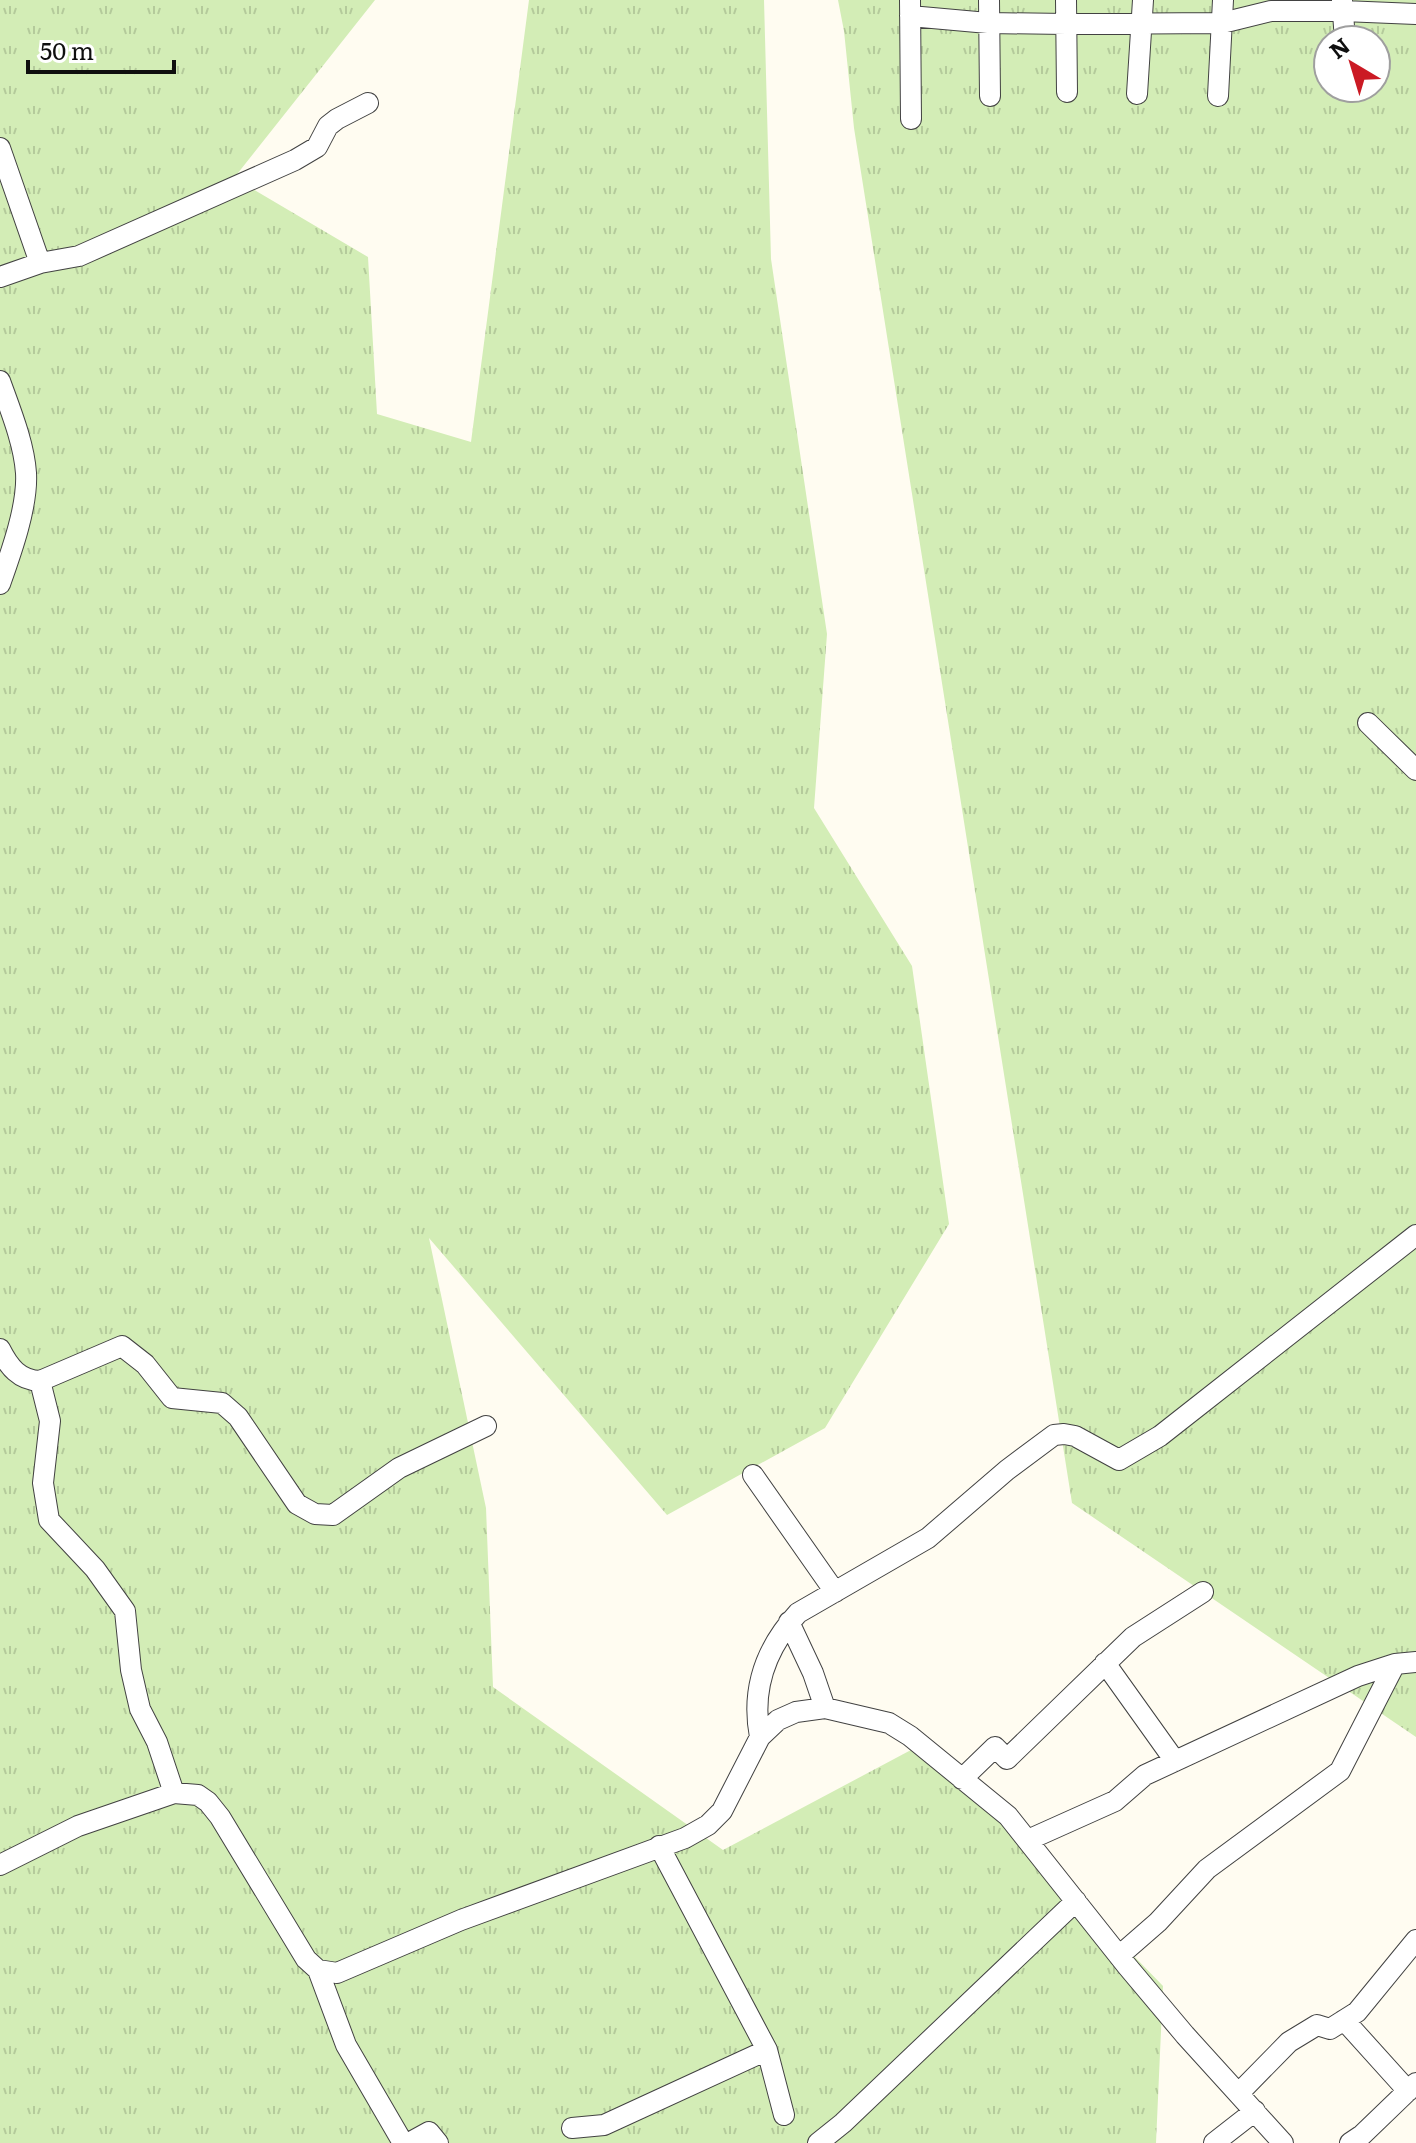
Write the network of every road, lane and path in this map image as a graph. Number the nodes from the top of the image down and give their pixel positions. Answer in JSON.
{"nodes":[{"id":1,"x":989,"y":0,"type":"edge"},
{"id":2,"x":1066,"y":0,"type":"edge"},
{"id":3,"x":1143,"y":0,"type":"edge"},
{"id":4,"x":1223,"y":0,"type":"edge"},
{"id":5,"x":1343,"y":5,"type":"edge"},
{"id":6,"x":910,"y":8,"type":"edge"},
{"id":7,"x":1416,"y":14,"type":"edge"},
{"id":8,"x":1142,"y":21,"type":"junction"},
{"id":9,"x":988,"y":23,"type":"junction"},
{"id":10,"x":1222,"y":23,"type":"junction"},
{"id":11,"x":1066,"y":24,"type":"junction"},
{"id":12,"x":1067,"y":92,"type":"dead end"},
{"id":13,"x":1137,"y":94,"type":"dead end"},
{"id":14,"x":990,"y":96,"type":"dead end"},
{"id":15,"x":1218,"y":96,"type":"dead end"},
{"id":16,"x":368,"y":103,"type":"dead end"},
{"id":17,"x":911,"y":119,"type":"dead end"},
{"id":18,"x":0,"y":148,"type":"edge"},
{"id":19,"x":40,"y":263,"type":"junction"},
{"id":20,"x":0,"y":277,"type":"edge"},
{"id":21,"x":0,"y":381,"type":"edge"},
{"id":22,"x":0,"y":584,"type":"edge"},
{"id":23,"x":1368,"y":723,"type":"dead end"},
{"id":24,"x":1416,"y":770,"type":"edge"},
{"id":25,"x":1416,"y":1235,"type":"edge"},
{"id":26,"x":0,"y":1349,"type":"edge"},
{"id":27,"x":40,"y":1381,"type":"junction"},
{"id":28,"x":486,"y":1426,"type":"dead end"},
{"id":29,"x":753,"y":1475,"type":"dead end"},
{"id":30,"x":835,"y":1592,"type":"junction"},
{"id":31,"x":1203,"y":1592,"type":"dead end"},
{"id":32,"x":789,"y":1622,"type":"junction"},
{"id":33,"x":1105,"y":1663,"type":"junction"},
{"id":34,"x":1406,"y":1663,"type":"edge"},
{"id":35,"x":825,"y":1708,"type":"junction"},
{"id":36,"x":760,"y":1737,"type":"junction"},
{"id":37,"x":1175,"y":1761,"type":"junction"},
{"id":38,"x":962,"y":1779,"type":"junction"},
{"id":39,"x":174,"y":1793,"type":"junction"},
{"id":40,"x":1028,"y":1840,"type":"junction"},
{"id":41,"x":659,"y":1846,"type":"junction"},
{"id":42,"x":0,"y":1865,"type":"edge"},
{"id":43,"x":1076,"y":1901,"type":"junction"},
{"id":44,"x":1416,"y":1940,"type":"edge"},
{"id":45,"x":1119,"y":1956,"type":"junction"},
{"id":46,"x":318,"y":1970,"type":"junction"},
{"id":47,"x":1344,"y":2020,"type":"junction"},
{"id":48,"x":767,"y":2050,"type":"junction"},
{"id":49,"x":1412,"y":2087,"type":"edge"},
{"id":50,"x":1239,"y":2093,"type":"junction"},
{"id":51,"x":1255,"y":2111,"type":"junction"},
{"id":52,"x":784,"y":2115,"type":"dead end"},
{"id":53,"x":572,"y":2128,"type":"dead end"},
{"id":54,"x":406,"y":2143,"type":"edge"},
{"id":55,"x":438,"y":2143,"type":"edge"},
{"id":56,"x":818,"y":2143,"type":"edge"},
{"id":57,"x":1214,"y":2143,"type":"edge"},
{"id":58,"x":1283,"y":2143,"type":"edge"},
{"id":59,"x":1350,"y":2143,"type":"edge"}],
"edges":[{"from":1,"to":9,"type":"street"},
{"from":2,"to":11,"type":"street"},
{"from":3,"to":8,"type":"street"},
{"from":4,"to":10,"type":"street"},
{"from":5,"to":7,"type":"street"},
{"from":5,"to":10,"type":"street"},
{"from":6,"to":9,"type":"street"},
{"from":6,"to":17,"type":"street"},
{"from":8,"to":10,"type":"street"},
{"from":8,"to":11,"type":"street"},
{"from":8,"to":13,"type":"street"},
{"from":9,"to":11,"type":"street"},
{"from":9,"to":14,"type":"street"},
{"from":10,"to":15,"type":"street"},
{"from":11,"to":12,"type":"street"},
{"from":16,"to":19,"type":"street"},
{"from":18,"to":19,"type":"street"},
{"from":19,"to":20,"type":"street"},
{"from":21,"to":22,"type":"street"},
{"from":23,"to":24,"type":"street"},
{"from":25,"to":30,"type":"street"},
{"from":26,"to":27,"type":"street"},
{"from":27,"to":28,"type":"street"},
{"from":27,"to":39,"type":"street"},
{"from":29,"to":30,"type":"street"},
{"from":30,"to":32,"type":"street"},
{"from":31,"to":33,"type":"street"},
{"from":32,"to":35,"type":"street"},
{"from":32,"to":36,"type":"street"},
{"from":33,"to":37,"type":"street"},
{"from":33,"to":38,"type":"street"},
{"from":34,"to":37,"type":"street"},
{"from":34,"to":45,"type":"street"},
{"from":35,"to":36,"type":"street"},
{"from":35,"to":38,"type":"street"},
{"from":36,"to":41,"type":"street"},
{"from":37,"to":40,"type":"street"},
{"from":38,"to":40,"type":"street"},
{"from":39,"to":42,"type":"street"},
{"from":39,"to":46,"type":"street"},
{"from":40,"to":43,"type":"street"},
{"from":41,"to":46,"type":"street"},
{"from":41,"to":48,"type":"street"},
{"from":43,"to":45,"type":"street"},
{"from":43,"to":56,"type":"street"},
{"from":44,"to":47,"type":"street"},
{"from":45,"to":50,"type":"street"},
{"from":46,"to":54,"type":"street"},
{"from":47,"to":49,"type":"street"},
{"from":47,"to":50,"type":"street"},
{"from":48,"to":52,"type":"street"},
{"from":48,"to":53,"type":"street"},
{"from":49,"to":59,"type":"street"},
{"from":50,"to":51,"type":"street"},
{"from":51,"to":57,"type":"street"},
{"from":51,"to":58,"type":"street"},
{"from":54,"to":55,"type":"street"}]}
